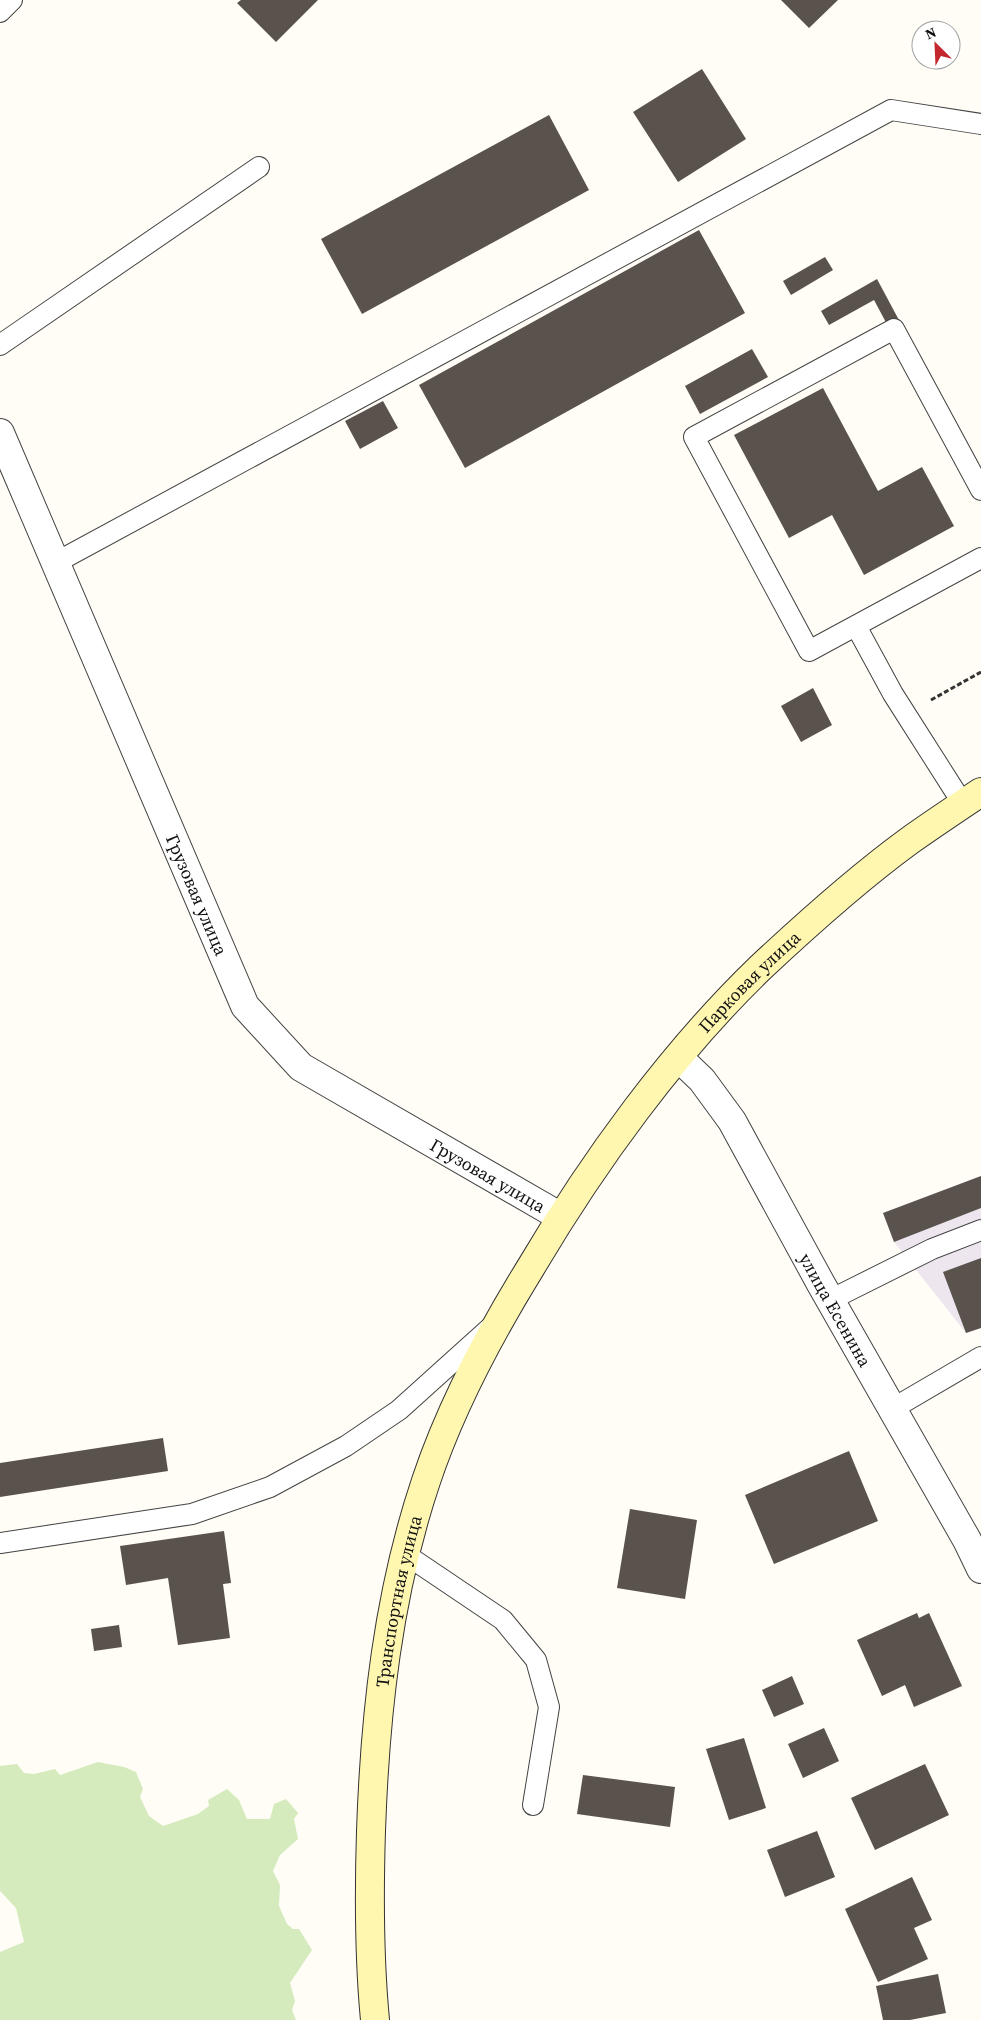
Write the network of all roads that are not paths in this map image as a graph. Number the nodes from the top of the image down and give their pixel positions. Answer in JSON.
{"nodes":[{"id":1,"x":12,"y":0,"type":"edge"},
{"id":2,"x":0,"y":12,"type":"edge"},
{"id":3,"x":981,"y":124,"type":"edge"},
{"id":4,"x":259,"y":167,"type":"dead end"},
{"id":5,"x":0,"y":345,"type":"edge"},
{"id":6,"x":0,"y":433,"type":"edge"},
{"id":7,"x":981,"y":490,"type":"edge"},
{"id":8,"x":981,"y":558,"type":"edge"},
{"id":9,"x":55,"y":563,"type":"junction"},
{"id":10,"x":856,"y":626,"type":"junction"},
{"id":11,"x":972,"y":798,"type":"edge"},
{"id":12,"x":679,"y":1058,"type":"junction"},
{"id":13,"x":561,"y":1217,"type":"junction"},
{"id":14,"x":981,"y":1230,"type":"edge"},
{"id":15,"x":830,"y":1300,"type":"junction"},
{"id":16,"x":497,"y":1322,"type":"junction"},
{"id":17,"x":981,"y":1357,"type":"edge"},
{"id":18,"x":892,"y":1409,"type":"junction"},
{"id":19,"x":974,"y":1537,"type":"edge"},
{"id":20,"x":0,"y":1543,"type":"edge"},
{"id":21,"x":405,"y":1554,"type":"junction"},
{"id":22,"x":981,"y":1569,"type":"edge"},
{"id":23,"x":533,"y":1805,"type":"dead end"},
{"id":24,"x":375,"y":2020,"type":"edge"}],
"edges":[{"from":1,"to":2,"type":"lane"},
{"from":3,"to":9,"type":"lane"},
{"from":4,"to":5,"type":"lane"},
{"from":6,"to":9,"type":"street","name":"Грузовая улица"},
{"from":7,"to":10,"type":"lane"},
{"from":8,"to":10,"type":"lane"},
{"from":9,"to":13,"type":"street","name":"Грузовая улица"},
{"from":10,"to":11,"type":"lane"},
{"from":11,"to":12,"type":"street","name":"Парковая улица"},
{"from":12,"to":13,"type":"street","name":"Парковая улица"},
{"from":12,"to":15,"type":"street","name":"улица Есенина"},
{"from":13,"to":16,"type":"street","name":"Транспортная улица"},
{"from":14,"to":15,"type":"lane"},
{"from":15,"to":18,"type":"street","name":"улица Есенина"},
{"from":16,"to":20,"type":"lane"},
{"from":16,"to":21,"type":"street","name":"Транспортная улица"},
{"from":17,"to":18,"type":"lane"},
{"from":18,"to":19,"type":"street","name":"улица Есенина"},
{"from":19,"to":22,"type":"street","name":"улица Есенина"},
{"from":21,"to":23,"type":"lane"},
{"from":21,"to":24,"type":"street","name":"Транспортная улица"}]}
